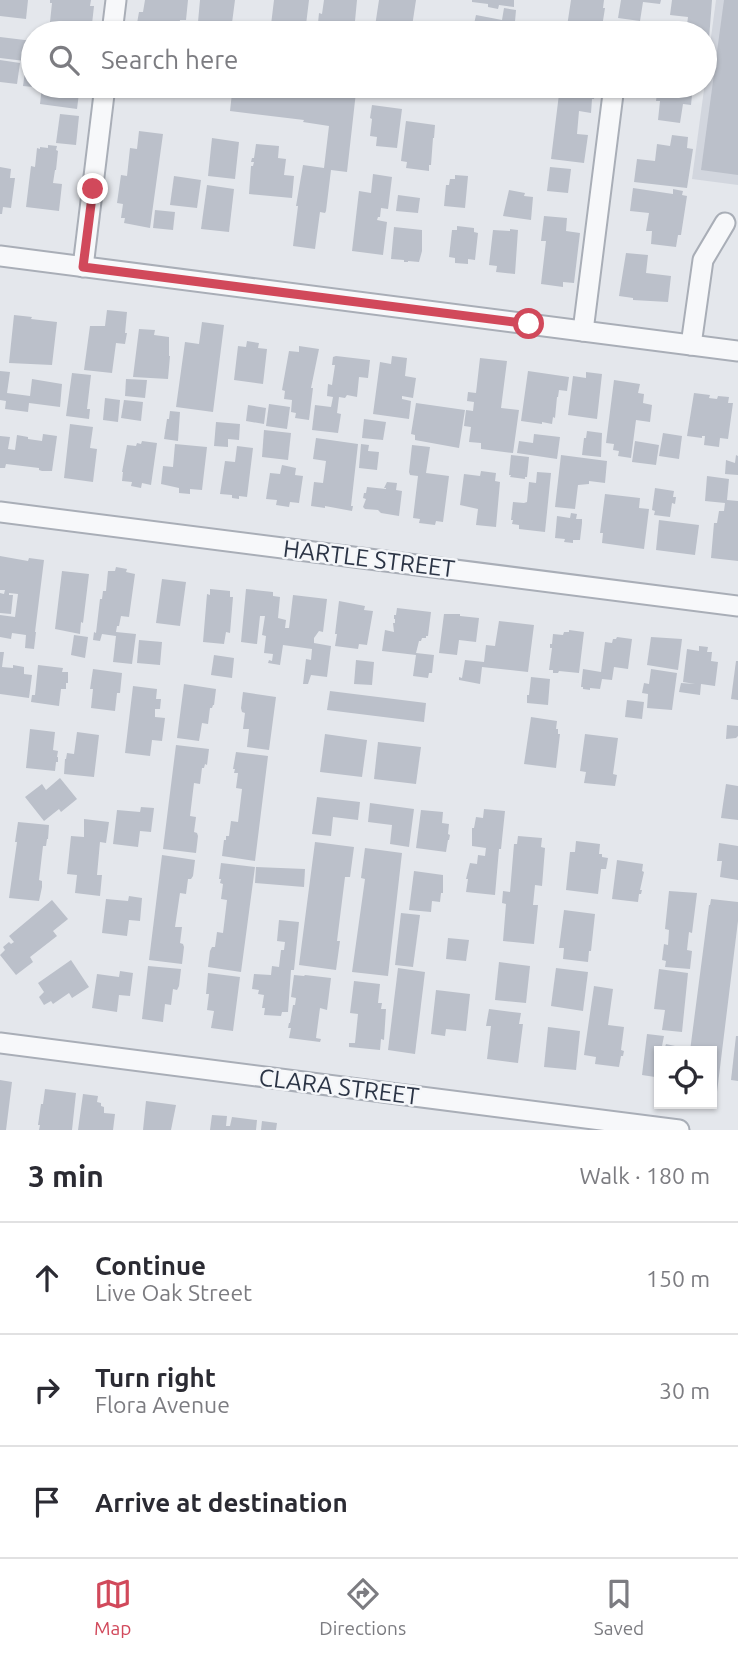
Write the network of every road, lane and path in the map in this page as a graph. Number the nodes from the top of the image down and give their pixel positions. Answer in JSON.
{"nodes":[{"id":1,"x":116,"y":0,"type":"edge"},
{"id":2,"x":113,"y":21,"type":"edge"},
{"id":3,"x":104,"y":98,"type":"edge"},
{"id":4,"x":612,"y":98,"type":"edge"},
{"id":5,"x":725,"y":223,"type":"dead end"},
{"id":6,"x":0,"y":256,"type":"edge"},
{"id":7,"x":83,"y":267,"type":"junction"},
{"id":8,"x":583,"y":331,"type":"junction"},
{"id":9,"x":691,"y":345,"type":"junction"},
{"id":10,"x":738,"y":351,"type":"edge"},
{"id":11,"x":0,"y":512,"type":"edge"},
{"id":12,"x":738,"y":606,"type":"edge"},
{"id":13,"x":0,"y":1043,"type":"edge"},
{"id":14,"x":679,"y":1130,"type":"edge"}],
"edges":[{"from":1,"to":2,"type":"street"},
{"from":3,"to":7,"type":"street"},
{"from":4,"to":8,"type":"street"},
{"from":5,"to":9,"type":"street"},
{"from":6,"to":7,"type":"street"},
{"from":7,"to":8,"type":"street"},
{"from":8,"to":9,"type":"street"},
{"from":9,"to":10,"type":"street"},
{"from":11,"to":12,"type":"street","name":"HARTLE STREET"},
{"from":13,"to":14,"type":"street","name":"CLARA STREET"}]}
